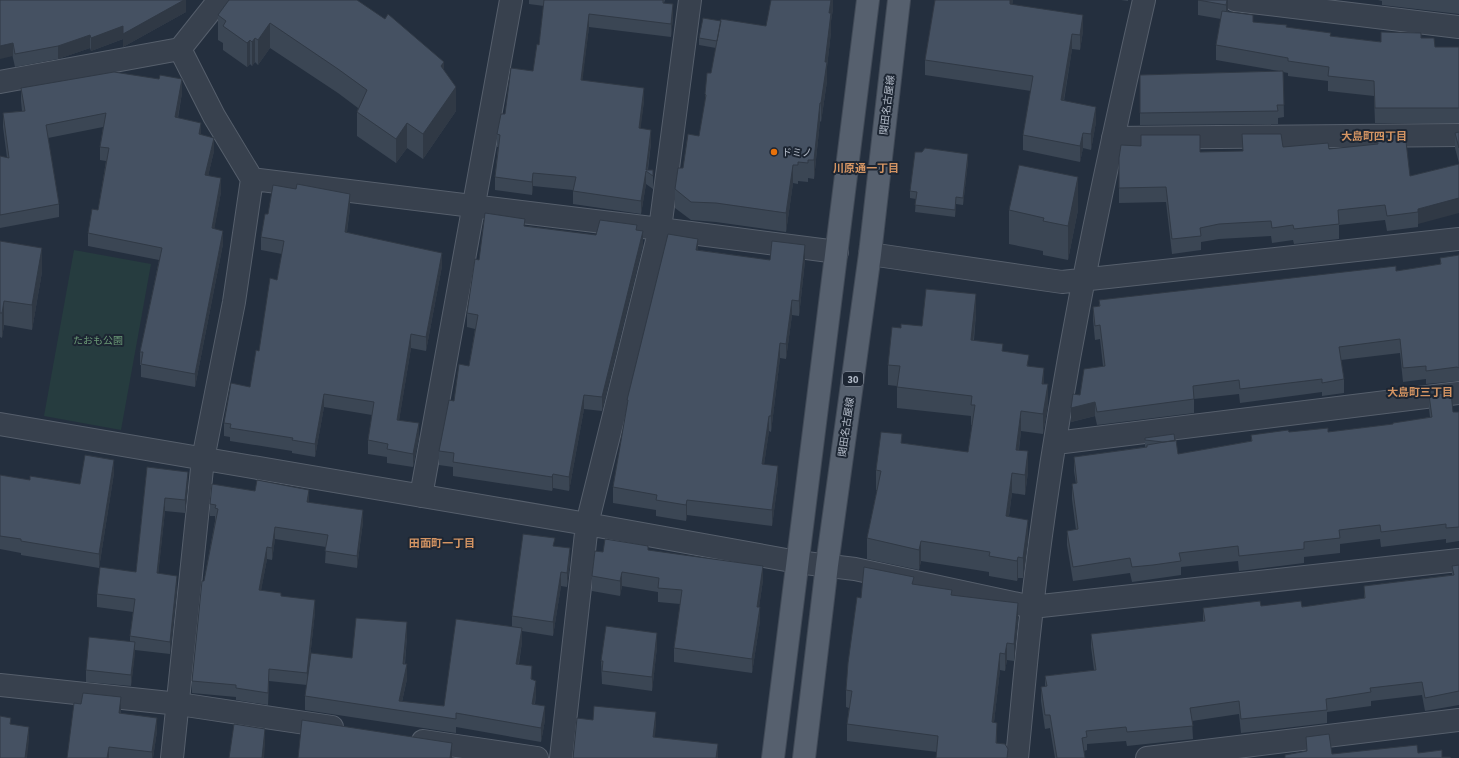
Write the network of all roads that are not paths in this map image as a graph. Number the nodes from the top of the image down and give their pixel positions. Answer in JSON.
{"nodes":[{"id":1,"x":219,"y":0,"type":"edge"},
{"id":2,"x":511,"y":0,"type":"edge"},
{"id":3,"x":690,"y":0,"type":"edge"},
{"id":4,"x":868,"y":0,"type":"edge"},
{"id":5,"x":899,"y":0,"type":"edge"},
{"id":6,"x":1144,"y":0,"type":"edge"},
{"id":7,"x":1235,"y":0,"type":"edge"},
{"id":8,"x":1459,"y":27,"type":"edge"},
{"id":9,"x":180,"y":49,"type":"junction"},
{"id":10,"x":0,"y":82,"type":"edge"},
{"id":11,"x":1459,"y":135,"type":"edge"},
{"id":12,"x":1113,"y":138,"type":"junction"},
{"id":13,"x":252,"y":179,"type":"junction"},
{"id":14,"x":473,"y":206,"type":"junction"},
{"id":15,"x":660,"y":229,"type":"junction"},
{"id":16,"x":1459,"y":239,"type":"edge"},
{"id":17,"x":837,"y":252,"type":"junction"},
{"id":18,"x":870,"y":254,"type":"junction"},
{"id":19,"x":1084,"y":281,"type":"junction"},
{"id":20,"x":1459,"y":393,"type":"edge"},
{"id":21,"x":0,"y":424,"type":"edge"},
{"id":22,"x":1056,"y":443,"type":"junction"},
{"id":23,"x":204,"y":459,"type":"junction"},
{"id":24,"x":421,"y":496,"type":"junction"},
{"id":25,"x":587,"y":524,"type":"junction"},
{"id":26,"x":1459,"y":560,"type":"edge"},
{"id":27,"x":797,"y":562,"type":"junction"},
{"id":28,"x":827,"y":564,"type":"junction"},
{"id":29,"x":1032,"y":607,"type":"junction"},
{"id":30,"x":0,"y":685,"type":"edge"},
{"id":31,"x":179,"y":704,"type":"junction"},
{"id":32,"x":1459,"y":720,"type":"edge"},
{"id":33,"x":350,"y":730,"type":"edge"},
{"id":34,"x":404,"y":738,"type":"edge"},
{"id":35,"x":172,"y":758,"type":"edge"},
{"id":36,"x":537,"y":758,"type":"edge"},
{"id":37,"x":561,"y":758,"type":"edge"},
{"id":38,"x":773,"y":758,"type":"edge"},
{"id":39,"x":804,"y":758,"type":"edge"},
{"id":40,"x":1017,"y":758,"type":"edge"},
{"id":41,"x":1147,"y":758,"type":"edge"}],
"edges":[{"from":1,"to":9,"type":"street"},
{"from":2,"to":14,"type":"street"},
{"from":3,"to":15,"type":"street"},
{"from":4,"to":17,"type":"main road"},
{"from":5,"to":18,"type":"main road","name":"関田名古屋線","number":"30"},
{"from":6,"to":12,"type":"street"},
{"from":7,"to":8,"type":"street"},
{"from":9,"to":10,"type":"street"},
{"from":9,"to":13,"type":"street"},
{"from":11,"to":12,"type":"street"},
{"from":12,"to":19,"type":"street"},
{"from":13,"to":14,"type":"street"},
{"from":13,"to":23,"type":"street"},
{"from":14,"to":15,"type":"street"},
{"from":14,"to":24,"type":"street"},
{"from":15,"to":17,"type":"street"},
{"from":15,"to":25,"type":"street"},
{"from":16,"to":19,"type":"street"},
{"from":17,"to":27,"type":"main road"},
{"from":18,"to":19,"type":"street"},
{"from":18,"to":28,"type":"main road","name":"関田名古屋線","number":"30"},
{"from":19,"to":22,"type":"street"},
{"from":20,"to":22,"type":"street"},
{"from":21,"to":23,"type":"street"},
{"from":22,"to":29,"type":"street"},
{"from":23,"to":24,"type":"street"},
{"from":23,"to":31,"type":"street"},
{"from":24,"to":25,"type":"street"},
{"from":25,"to":27,"type":"street"},
{"from":25,"to":37,"type":"street"},
{"from":26,"to":29,"type":"street"},
{"from":27,"to":28,"type":"street"},
{"from":27,"to":38,"type":"main road"},
{"from":28,"to":29,"type":"street"},
{"from":28,"to":39,"type":"main road","name":"関田名古屋線","number":"30"},
{"from":29,"to":40,"type":"street"},
{"from":30,"to":31,"type":"street"},
{"from":31,"to":33,"type":"street"},
{"from":31,"to":35,"type":"street"},
{"from":32,"to":41,"type":"street"},
{"from":34,"to":36,"type":"street"}]}
